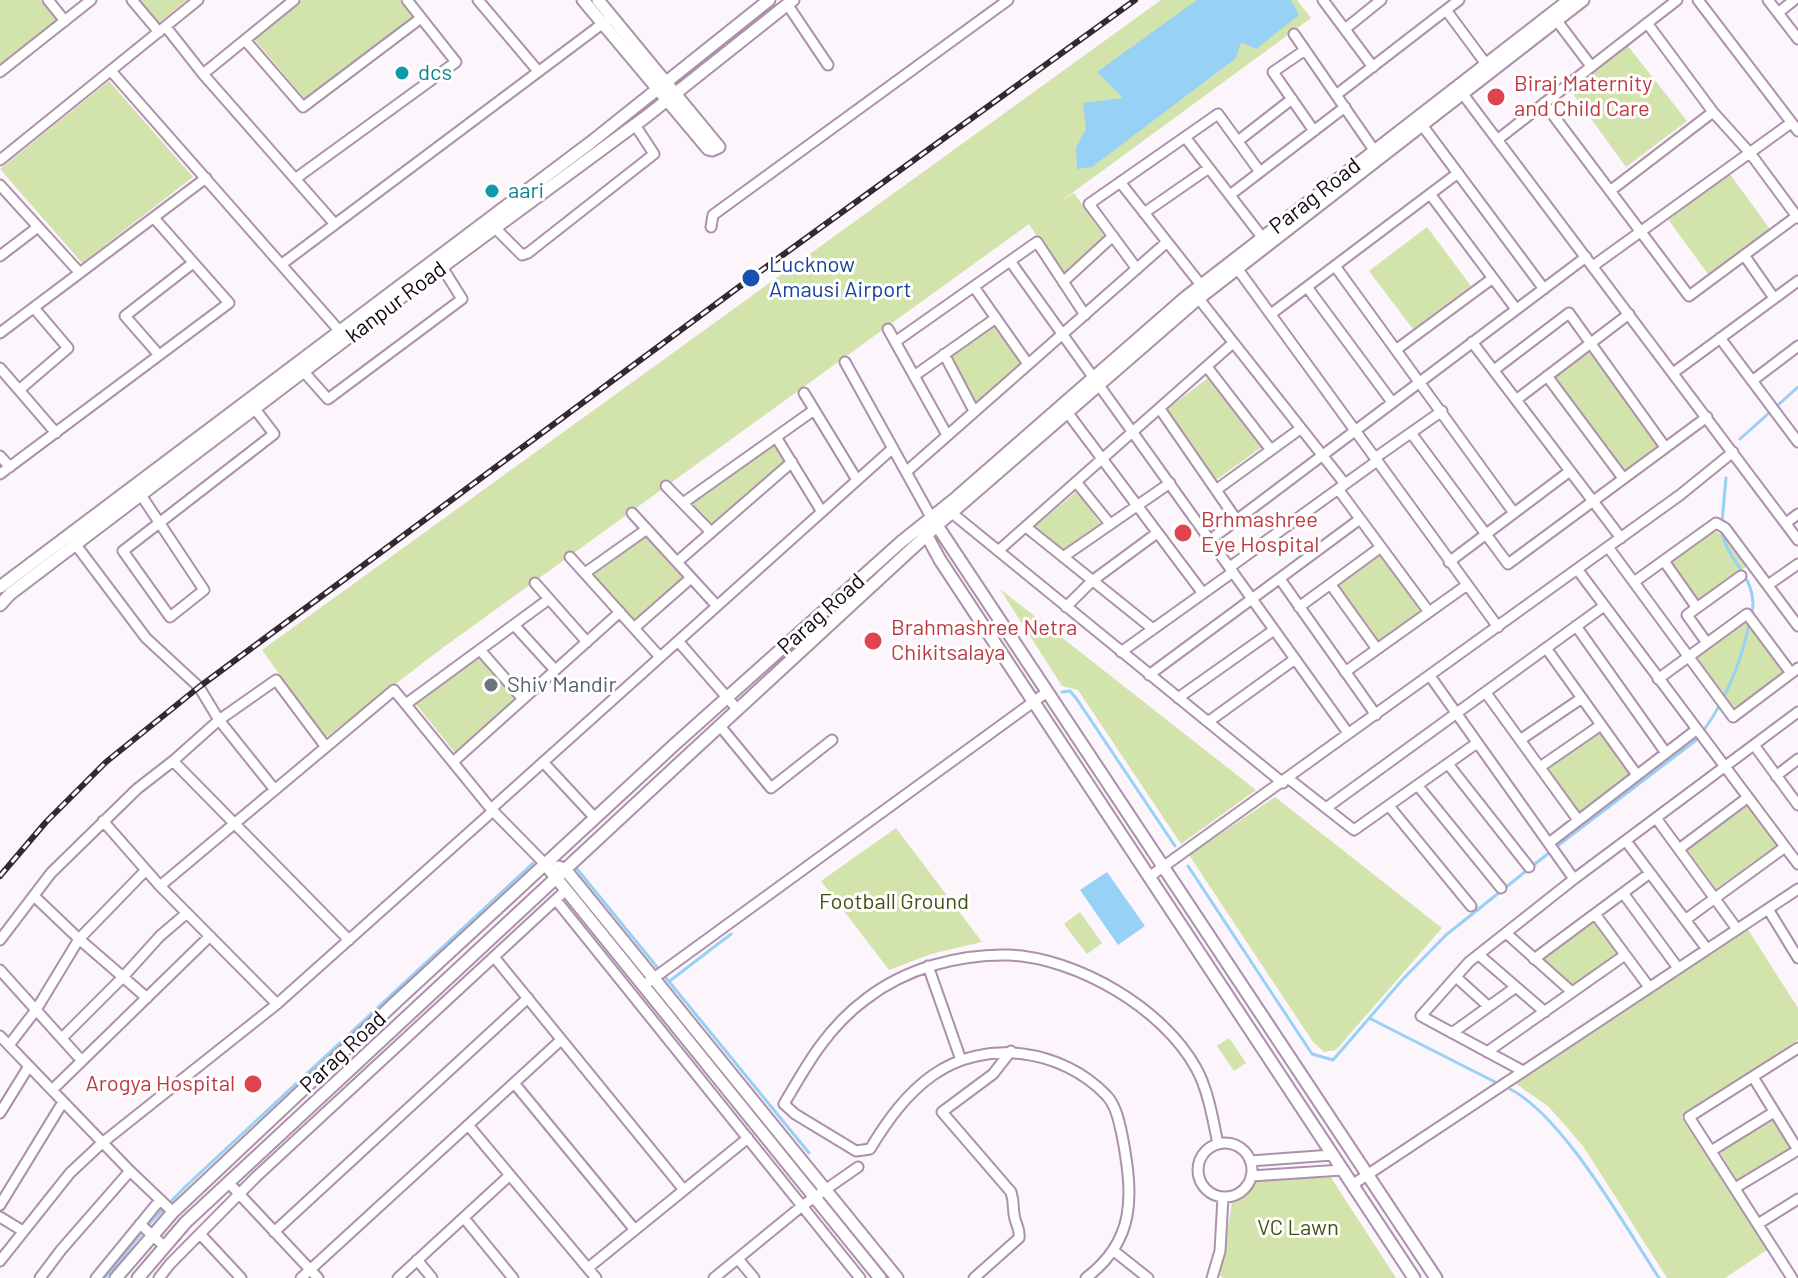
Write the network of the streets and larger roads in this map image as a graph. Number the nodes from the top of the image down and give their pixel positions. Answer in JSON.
{"nodes":[{"id":1,"x":48,"y":0,"type":"edge"},
{"id":2,"x":91,"y":0,"type":"edge"},
{"id":3,"x":132,"y":0,"type":"edge"},
{"id":4,"x":198,"y":0,"type":"edge"},
{"id":5,"x":294,"y":0,"type":"edge"},
{"id":6,"x":407,"y":0,"type":"edge"},
{"id":7,"x":478,"y":0,"type":"edge"},
{"id":8,"x":583,"y":0,"type":"edge"},
{"id":9,"x":598,"y":0,"type":"edge"},
{"id":10,"x":769,"y":0,"type":"edge"},
{"id":11,"x":1008,"y":0,"type":"edge"},
{"id":12,"x":1323,"y":0,"type":"edge"},
{"id":13,"x":1381,"y":0,"type":"edge"},
{"id":14,"x":1459,"y":0,"type":"edge"},
{"id":15,"x":1569,"y":0,"type":"edge"},
{"id":16,"x":1583,"y":0,"type":"edge"},
{"id":17,"x":1677,"y":0,"type":"edge"},
{"id":18,"x":1698,"y":0,"type":"edge"},
{"id":19,"x":1768,"y":0,"type":"edge"},
{"id":20,"x":1794,"y":0,"type":"edge"},
{"id":21,"x":790,"y":2,"type":"edge"},
{"id":22,"x":1446,"y":10,"type":"junction"},
{"id":23,"x":1778,"y":13,"type":"junction"},
{"id":24,"x":421,"y":18,"type":"junction"},
{"id":25,"x":607,"y":20,"type":"junction"},
{"id":26,"x":65,"y":21,"type":"junction"},
{"id":27,"x":1557,"y":21,"type":"junction"},
{"id":28,"x":1647,"y":23,"type":"junction"},
{"id":29,"x":1345,"y":29,"type":"junction"},
{"id":30,"x":162,"y":30,"type":"junction"},
{"id":31,"x":1294,"y":34,"type":"dead end"},
{"id":32,"x":1798,"y":39,"type":"edge"},
{"id":33,"x":245,"y":40,"type":"junction"},
{"id":34,"x":1305,"y":50,"type":"junction"},
{"id":35,"x":1486,"y":64,"type":"junction"},
{"id":36,"x":828,"y":65,"type":"dead end"},
{"id":37,"x":1591,"y":66,"type":"junction"},
{"id":38,"x":1373,"y":67,"type":"junction"},
{"id":39,"x":111,"y":71,"type":"junction"},
{"id":40,"x":538,"y":71,"type":"junction"},
{"id":41,"x":0,"y":72,"type":"edge"},
{"id":42,"x":203,"y":74,"type":"junction"},
{"id":43,"x":662,"y":86,"type":"junction"},
{"id":44,"x":1460,"y":90,"type":"junction"},
{"id":45,"x":1336,"y":95,"type":"junction"},
{"id":46,"x":671,"y":97,"type":"junction"},
{"id":47,"x":1292,"y":99,"type":"junction"},
{"id":48,"x":1544,"y":103,"type":"junction"},
{"id":49,"x":1345,"y":107,"type":"junction"},
{"id":50,"x":1713,"y":112,"type":"junction"},
{"id":51,"x":1791,"y":123,"type":"junction"},
{"id":52,"x":635,"y":125,"type":"junction"},
{"id":53,"x":1422,"y":125,"type":"junction"},
{"id":54,"x":1314,"y":131,"type":"junction"},
{"id":55,"x":1798,"y":131,"type":"edge"},
{"id":56,"x":1185,"y":137,"type":"junction"},
{"id":57,"x":1497,"y":140,"type":"junction"},
{"id":58,"x":1238,"y":141,"type":"junction"},
{"id":59,"x":1374,"y":150,"type":"junction"},
{"id":60,"x":1750,"y":153,"type":"junction"},
{"id":61,"x":0,"y":160,"type":"edge"},
{"id":62,"x":1209,"y":168,"type":"junction"},
{"id":63,"x":1260,"y":172,"type":"junction"},
{"id":64,"x":1458,"y":173,"type":"junction"},
{"id":65,"x":206,"y":178,"type":"junction"},
{"id":66,"x":295,"y":179,"type":"junction"},
{"id":67,"x":1120,"y":182,"type":"junction"},
{"id":68,"x":0,"y":185,"type":"edge"},
{"id":69,"x":1610,"y":191,"type":"junction"},
{"id":70,"x":1430,"y":194,"type":"junction"},
{"id":71,"x":1230,"y":195,"type":"junction"},
{"id":72,"x":1144,"y":213,"type":"junction"},
{"id":73,"x":1797,"y":217,"type":"edge"},
{"id":74,"x":154,"y":218,"type":"junction"},
{"id":75,"x":334,"y":223,"type":"junction"},
{"id":76,"x":38,"y":227,"type":"junction"},
{"id":77,"x":711,"y":227,"type":"dead end"},
{"id":78,"x":495,"y":228,"type":"junction"},
{"id":79,"x":1640,"y":231,"type":"junction"},
{"id":80,"x":1113,"y":236,"type":"junction"},
{"id":81,"x":1262,"y":237,"type":"junction"},
{"id":82,"x":1167,"y":242,"type":"junction"},
{"id":83,"x":1744,"y":255,"type":"junction"},
{"id":84,"x":0,"y":256,"type":"edge"},
{"id":85,"x":1010,"y":261,"type":"junction"},
{"id":86,"x":1589,"y":261,"type":"junction"},
{"id":87,"x":193,"y":263,"type":"junction"},
{"id":88,"x":282,"y":264,"type":"junction"},
{"id":89,"x":1235,"y":265,"type":"junction"},
{"id":90,"x":1335,"y":266,"type":"junction"},
{"id":91,"x":442,"y":267,"type":"junction"},
{"id":92,"x":1137,"y":269,"type":"junction"},
{"id":93,"x":80,"y":273,"type":"junction"},
{"id":94,"x":1493,"y":278,"type":"junction"},
{"id":95,"x":1798,"y":281,"type":"edge"},
{"id":96,"x":1063,"y":282,"type":"junction"},
{"id":97,"x":1201,"y":285,"type":"junction"},
{"id":98,"x":974,"y":287,"type":"junction"},
{"id":99,"x":1307,"y":287,"type":"junction"},
{"id":100,"x":1544,"y":289,"type":"junction"},
{"id":101,"x":1774,"y":298,"type":"junction"},
{"id":102,"x":1199,"y":299,"type":"junction"},
{"id":103,"x":34,"y":308,"type":"junction"},
{"id":104,"x":1516,"y":309,"type":"junction"},
{"id":105,"x":1271,"y":314,"type":"junction"},
{"id":106,"x":1629,"y":314,"type":"junction"},
{"id":107,"x":1085,"y":315,"type":"junction"},
{"id":108,"x":996,"y":318,"type":"junction"},
{"id":109,"x":888,"y":329,"type":"dead end"},
{"id":110,"x":0,"y":333,"type":"edge"},
{"id":111,"x":343,"y":334,"type":"junction"},
{"id":112,"x":1061,"y":335,"type":"junction"},
{"id":113,"x":1720,"y":338,"type":"junction"},
{"id":114,"x":895,"y":342,"type":"junction"},
{"id":115,"x":1472,"y":342,"type":"junction"},
{"id":116,"x":1233,"y":343,"type":"junction"},
{"id":117,"x":1592,"y":343,"type":"junction"},
{"id":118,"x":1798,"y":346,"type":"edge"},
{"id":119,"x":1397,"y":349,"type":"junction"},
{"id":120,"x":944,"y":354,"type":"junction"},
{"id":121,"x":159,"y":355,"type":"junction"},
{"id":122,"x":845,"y":362,"type":"dead end"},
{"id":123,"x":1028,"y":364,"type":"junction"},
{"id":124,"x":1207,"y":367,"type":"junction"},
{"id":125,"x":0,"y":368,"type":"edge"},
{"id":126,"x":1494,"y":370,"type":"junction"},
{"id":127,"x":304,"y":372,"type":"junction"},
{"id":128,"x":1673,"y":373,"type":"junction"},
{"id":129,"x":914,"y":376,"type":"junction"},
{"id":130,"x":1547,"y":376,"type":"junction"},
{"id":131,"x":1420,"y":381,"type":"junction"},
{"id":132,"x":1752,"y":381,"type":"junction"},
{"id":133,"x":1096,"y":382,"type":"junction"},
{"id":134,"x":19,"y":390,"type":"junction"},
{"id":135,"x":804,"y":393,"type":"dead end"},
{"id":136,"x":1516,"y":400,"type":"junction"},
{"id":137,"x":1392,"y":402,"type":"junction"},
{"id":138,"x":255,"y":409,"type":"junction"},
{"id":139,"x":1160,"y":409,"type":"junction"},
{"id":140,"x":814,"y":410,"type":"junction"},
{"id":141,"x":974,"y":411,"type":"junction"},
{"id":142,"x":1442,"y":411,"type":"junction"},
{"id":143,"x":1067,"y":412,"type":"junction"},
{"id":144,"x":1707,"y":417,"type":"junction"},
{"id":145,"x":1300,"y":429,"type":"junction"},
{"id":146,"x":1355,"y":430,"type":"junction"},
{"id":147,"x":1134,"y":432,"type":"junction"},
{"id":148,"x":56,"y":433,"type":"junction"},
{"id":149,"x":1411,"y":433,"type":"junction"},
{"id":150,"x":947,"y":435,"type":"junction"},
{"id":151,"x":776,"y":437,"type":"junction"},
{"id":152,"x":1798,"y":442,"type":"edge"},
{"id":153,"x":1665,"y":447,"type":"junction"},
{"id":154,"x":893,"y":448,"type":"junction"},
{"id":155,"x":1271,"y":450,"type":"junction"},
{"id":156,"x":1733,"y":452,"type":"junction"},
{"id":157,"x":0,"y":456,"type":"edge"},
{"id":158,"x":1320,"y":456,"type":"junction"},
{"id":159,"x":1376,"y":459,"type":"junction"},
{"id":160,"x":1102,"y":461,"type":"junction"},
{"id":161,"x":792,"y":462,"type":"junction"},
{"id":162,"x":10,"y":467,"type":"junction"},
{"id":163,"x":1570,"y":471,"type":"junction"},
{"id":164,"x":906,"y":472,"type":"junction"},
{"id":165,"x":150,"y":473,"type":"junction"},
{"id":166,"x":0,"y":474,"type":"edge"},
{"id":167,"x":1623,"y":478,"type":"junction"},
{"id":168,"x":857,"y":480,"type":"junction"},
{"id":169,"x":1077,"y":483,"type":"junction"},
{"id":170,"x":1170,"y":483,"type":"junction"},
{"id":171,"x":156,"y":485,"type":"junction"},
{"id":172,"x":666,"y":486,"type":"dead end"},
{"id":173,"x":1341,"y":487,"type":"junction"},
{"id":174,"x":1216,"y":490,"type":"junction"},
{"id":175,"x":141,"y":495,"type":"junction"},
{"id":176,"x":1593,"y":501,"type":"junction"},
{"id":177,"x":683,"y":503,"type":"junction"},
{"id":178,"x":1138,"y":506,"type":"junction"},
{"id":179,"x":948,"y":510,"type":"junction"},
{"id":180,"x":822,"y":512,"type":"junction"},
{"id":181,"x":632,"y":513,"type":"dead end"},
{"id":182,"x":1514,"y":513,"type":"junction"},
{"id":183,"x":1798,"y":514,"type":"edge"},
{"id":184,"x":1236,"y":519,"type":"junction"},
{"id":185,"x":1360,"y":519,"type":"junction"},
{"id":186,"x":934,"y":522,"type":"junction"},
{"id":187,"x":1786,"y":523,"type":"junction"},
{"id":188,"x":1110,"y":524,"type":"junction"},
{"id":189,"x":159,"y":525,"type":"junction"},
{"id":190,"x":1026,"y":527,"type":"junction"},
{"id":191,"x":647,"y":529,"type":"junction"},
{"id":192,"x":711,"y":532,"type":"junction"},
{"id":193,"x":1157,"y":533,"type":"junction"},
{"id":194,"x":1487,"y":534,"type":"junction"},
{"id":195,"x":927,"y":536,"type":"junction"},
{"id":196,"x":1621,"y":538,"type":"junction"},
{"id":197,"x":1210,"y":540,"type":"junction"},
{"id":198,"x":1798,"y":540,"type":"edge"},
{"id":199,"x":76,"y":545,"type":"junction"},
{"id":200,"x":1381,"y":547,"type":"junction"},
{"id":201,"x":1608,"y":547,"type":"junction"},
{"id":202,"x":998,"y":551,"type":"junction"},
{"id":203,"x":570,"y":557,"type":"dead end"},
{"id":204,"x":1063,"y":557,"type":"junction"},
{"id":205,"x":1664,"y":561,"type":"junction"},
{"id":206,"x":677,"y":562,"type":"junction"},
{"id":207,"x":1449,"y":562,"type":"junction"},
{"id":208,"x":1798,"y":564,"type":"edge"},
{"id":209,"x":1231,"y":569,"type":"junction"},
{"id":210,"x":1577,"y":569,"type":"junction"},
{"id":211,"x":585,"y":573,"type":"junction"},
{"id":212,"x":1741,"y":576,"type":"dead end"},
{"id":213,"x":691,"y":578,"type":"junction"},
{"id":214,"x":1280,"y":579,"type":"junction"},
{"id":215,"x":1092,"y":581,"type":"junction"},
{"id":216,"x":1634,"y":582,"type":"junction"},
{"id":217,"x":535,"y":583,"type":"dead end"},
{"id":218,"x":1331,"y":585,"type":"junction"},
{"id":219,"x":1467,"y":585,"type":"junction"},
{"id":220,"x":1768,"y":585,"type":"junction"},
{"id":221,"x":0,"y":587,"type":"edge"},
{"id":222,"x":1202,"y":592,"type":"junction"},
{"id":223,"x":549,"y":599,"type":"junction"},
{"id":224,"x":1252,"y":599,"type":"junction"},
{"id":225,"x":0,"y":605,"type":"edge"},
{"id":226,"x":717,"y":606,"type":"junction"},
{"id":227,"x":1604,"y":606,"type":"junction"},
{"id":228,"x":1066,"y":607,"type":"junction"},
{"id":229,"x":1299,"y":607,"type":"junction"},
{"id":230,"x":1697,"y":608,"type":"junction"},
{"id":231,"x":620,"y":612,"type":"junction"},
{"id":232,"x":1429,"y":612,"type":"junction"},
{"id":233,"x":514,"y":625,"type":"junction"},
{"id":234,"x":1576,"y":626,"type":"junction"},
{"id":235,"x":1798,"y":626,"type":"edge"},
{"id":236,"x":1498,"y":627,"type":"junction"},
{"id":237,"x":634,"y":628,"type":"junction"},
{"id":238,"x":1153,"y":629,"type":"junction"},
{"id":239,"x":1274,"y":630,"type":"junction"},
{"id":240,"x":678,"y":641,"type":"junction"},
{"id":241,"x":587,"y":642,"type":"junction"},
{"id":242,"x":1707,"y":643,"type":"junction"},
{"id":243,"x":1546,"y":648,"type":"junction"},
{"id":244,"x":1377,"y":649,"type":"junction"},
{"id":245,"x":480,"y":650,"type":"junction"},
{"id":246,"x":1121,"y":652,"type":"junction"},
{"id":247,"x":1689,"y":656,"type":"junction"},
{"id":248,"x":660,"y":657,"type":"junction"},
{"id":249,"x":1295,"y":659,"type":"junction"},
{"id":250,"x":555,"y":670,"type":"junction"},
{"id":251,"x":1794,"y":671,"type":"edge"},
{"id":252,"x":1345,"y":672,"type":"junction"},
{"id":253,"x":1149,"y":675,"type":"junction"},
{"id":254,"x":1430,"y":676,"type":"junction"},
{"id":255,"x":1658,"y":679,"type":"junction"},
{"id":256,"x":1047,"y":692,"type":"junction"},
{"id":257,"x":1486,"y":693,"type":"junction"},
{"id":258,"x":727,"y":698,"type":"junction"},
{"id":259,"x":1178,"y":698,"type":"junction"},
{"id":260,"x":1582,"y":698,"type":"junction"},
{"id":261,"x":523,"y":699,"type":"junction"},
{"id":262,"x":1033,"y":702,"type":"junction"},
{"id":263,"x":406,"y":704,"type":"junction"},
{"id":264,"x":738,"y":710,"type":"junction"},
{"id":265,"x":1798,"y":712,"type":"edge"},
{"id":266,"x":1456,"y":714,"type":"junction"},
{"id":267,"x":1376,"y":715,"type":"junction"},
{"id":268,"x":219,"y":720,"type":"junction"},
{"id":269,"x":1208,"y":722,"type":"junction"},
{"id":270,"x":1601,"y":725,"type":"junction"},
{"id":271,"x":720,"y":726,"type":"junction"},
{"id":272,"x":1348,"y":733,"type":"junction"},
{"id":273,"x":1699,"y":734,"type":"junction"},
{"id":274,"x":832,"y":740,"type":"dead end"},
{"id":275,"x":1520,"y":740,"type":"junction"},
{"id":276,"x":1477,"y":743,"type":"junction"},
{"id":277,"x":1754,"y":745,"type":"junction"},
{"id":278,"x":326,"y":747,"type":"junction"},
{"id":279,"x":1666,"y":753,"type":"junction"},
{"id":280,"x":1798,"y":759,"type":"edge"},
{"id":281,"x":173,"y":761,"type":"junction"},
{"id":282,"x":453,"y":762,"type":"junction"},
{"id":283,"x":543,"y":762,"type":"junction"},
{"id":284,"x":1448,"y":764,"type":"junction"},
{"id":285,"x":1540,"y":767,"type":"junction"},
{"id":286,"x":1724,"y":768,"type":"junction"},
{"id":287,"x":1637,"y":775,"type":"junction"},
{"id":288,"x":1776,"y":776,"type":"junction"},
{"id":289,"x":1286,"y":781,"type":"junction"},
{"id":290,"x":1418,"y":786,"type":"junction"},
{"id":291,"x":275,"y":790,"type":"junction"},
{"id":292,"x":1747,"y":798,"type":"junction"},
{"id":293,"x":1798,"y":805,"type":"edge"},
{"id":294,"x":1389,"y":806,"type":"junction"},
{"id":295,"x":1326,"y":808,"type":"junction"},
{"id":296,"x":492,"y":810,"type":"junction"},
{"id":297,"x":595,"y":818,"type":"junction"},
{"id":298,"x":1656,"y":818,"type":"junction"},
{"id":299,"x":1578,"y":820,"type":"junction"},
{"id":300,"x":103,"y":821,"type":"junction"},
{"id":301,"x":234,"y":824,"type":"junction"},
{"id":302,"x":1626,"y":841,"type":"junction"},
{"id":303,"x":1785,"y":847,"type":"junction"},
{"id":304,"x":1552,"y":848,"type":"junction"},
{"id":305,"x":1679,"y":849,"type":"junction"},
{"id":306,"x":545,"y":864,"type":"junction"},
{"id":307,"x":1798,"y":864,"type":"edge"},
{"id":308,"x":1164,"y":867,"type":"junction"},
{"id":309,"x":1529,"y":867,"type":"dead end"},
{"id":310,"x":565,"y":869,"type":"junction"},
{"id":311,"x":146,"y":870,"type":"junction"},
{"id":312,"x":1650,"y":873,"type":"junction"},
{"id":313,"x":1149,"y":877,"type":"junction"},
{"id":314,"x":555,"y":879,"type":"junction"},
{"id":315,"x":1574,"y":879,"type":"junction"},
{"id":316,"x":160,"y":886,"type":"junction"},
{"id":317,"x":1501,"y":888,"type":"dead end"},
{"id":318,"x":1798,"y":889,"type":"edge"},
{"id":319,"x":565,"y":891,"type":"junction"},
{"id":320,"x":1623,"y":893,"type":"junction"},
{"id":321,"x":34,"y":896,"type":"junction"},
{"id":322,"x":1715,"y":898,"type":"junction"},
{"id":323,"x":556,"y":900,"type":"junction"},
{"id":324,"x":1471,"y":906,"type":"dead end"},
{"id":325,"x":1768,"y":909,"type":"junction"},
{"id":326,"x":187,"y":913,"type":"junction"},
{"id":327,"x":1595,"y":914,"type":"junction"},
{"id":328,"x":1685,"y":920,"type":"junction"},
{"id":329,"x":1737,"y":929,"type":"junction"},
{"id":330,"x":1506,"y":933,"type":"junction"},
{"id":331,"x":210,"y":936,"type":"junction"},
{"id":332,"x":79,"y":939,"type":"junction"},
{"id":333,"x":0,"y":940,"type":"edge"},
{"id":334,"x":349,"y":940,"type":"junction"},
{"id":335,"x":1707,"y":949,"type":"junction"},
{"id":336,"x":1479,"y":955,"type":"junction"},
{"id":337,"x":1625,"y":955,"type":"junction"},
{"id":338,"x":494,"y":957,"type":"junction"},
{"id":339,"x":1798,"y":958,"type":"edge"},
{"id":340,"x":1534,"y":959,"type":"junction"},
{"id":341,"x":928,"y":966,"type":"junction"},
{"id":342,"x":1678,"y":968,"type":"junction"},
{"id":343,"x":0,"y":970,"type":"edge"},
{"id":344,"x":123,"y":977,"type":"junction"},
{"id":345,"x":1456,"y":977,"type":"junction"},
{"id":346,"x":653,"y":978,"type":"junction"},
{"id":347,"x":643,"y":986,"type":"junction"},
{"id":348,"x":1516,"y":987,"type":"junction"},
{"id":349,"x":1649,"y":987,"type":"junction"},
{"id":350,"x":1572,"y":992,"type":"junction"},
{"id":351,"x":147,"y":998,"type":"junction"},
{"id":352,"x":528,"y":998,"type":"junction"},
{"id":353,"x":277,"y":1004,"type":"junction"},
{"id":354,"x":1488,"y":1006,"type":"junction"},
{"id":355,"x":36,"y":1010,"type":"junction"},
{"id":356,"x":1545,"y":1012,"type":"junction"},
{"id":357,"x":1452,"y":1033,"type":"junction"},
{"id":358,"x":0,"y":1036,"type":"edge"},
{"id":359,"x":62,"y":1038,"type":"junction"},
{"id":360,"x":561,"y":1040,"type":"junction"},
{"id":361,"x":9,"y":1045,"type":"junction"},
{"id":362,"x":1798,"y":1048,"type":"edge"},
{"id":363,"x":1011,"y":1051,"type":"junction"},
{"id":364,"x":1487,"y":1052,"type":"junction"},
{"id":365,"x":961,"y":1060,"type":"junction"},
{"id":366,"x":82,"y":1061,"type":"junction"},
{"id":367,"x":29,"y":1066,"type":"junction"},
{"id":368,"x":1523,"y":1071,"type":"junction"},
{"id":369,"x":1753,"y":1077,"type":"junction"},
{"id":370,"x":514,"y":1083,"type":"junction"},
{"id":371,"x":52,"y":1090,"type":"junction"},
{"id":372,"x":63,"y":1102,"type":"junction"},
{"id":373,"x":1774,"y":1112,"type":"junction"},
{"id":374,"x":0,"y":1113,"type":"edge"},
{"id":375,"x":468,"y":1125,"type":"junction"},
{"id":376,"x":748,"y":1138,"type":"junction"},
{"id":377,"x":102,"y":1143,"type":"junction"},
{"id":378,"x":1218,"y":1144,"type":"junction"},
{"id":379,"x":1798,"y":1150,"type":"edge"},
{"id":380,"x":1711,"y":1151,"type":"junction"},
{"id":381,"x":1332,"y":1155,"type":"junction"},
{"id":382,"x":1250,"y":1161,"type":"junction"},
{"id":383,"x":858,"y":1167,"type":"dead end"},
{"id":384,"x":1342,"y":1170,"type":"junction"},
{"id":385,"x":130,"y":1171,"type":"junction"},
{"id":386,"x":510,"y":1175,"type":"junction"},
{"id":387,"x":1251,"y":1176,"type":"junction"},
{"id":388,"x":1369,"y":1176,"type":"junction"},
{"id":389,"x":228,"y":1182,"type":"junction"},
{"id":390,"x":1352,"y":1185,"type":"junction"},
{"id":391,"x":1735,"y":1188,"type":"junction"},
{"id":392,"x":684,"y":1190,"type":"junction"},
{"id":393,"x":820,"y":1193,"type":"junction"},
{"id":394,"x":239,"y":1194,"type":"junction"},
{"id":395,"x":1223,"y":1197,"type":"junction"},
{"id":396,"x":1798,"y":1199,"type":"edge"},
{"id":397,"x":160,"y":1200,"type":"junction"},
{"id":398,"x":0,"y":1205,"type":"edge"},
{"id":399,"x":802,"y":1206,"type":"junction"},
{"id":400,"x":173,"y":1212,"type":"junction"},
{"id":401,"x":0,"y":1217,"type":"edge"},
{"id":402,"x":464,"y":1218,"type":"junction"},
{"id":403,"x":140,"y":1224,"type":"junction"},
{"id":404,"x":1758,"y":1224,"type":"junction"},
{"id":405,"x":635,"y":1230,"type":"junction"},
{"id":406,"x":23,"y":1231,"type":"junction"},
{"id":407,"x":274,"y":1232,"type":"junction"},
{"id":408,"x":200,"y":1234,"type":"junction"},
{"id":409,"x":152,"y":1235,"type":"junction"},
{"id":410,"x":164,"y":1246,"type":"junction"},
{"id":411,"x":1114,"y":1251,"type":"junction"},
{"id":412,"x":738,"y":1259,"type":"junction"},
{"id":413,"x":0,"y":1260,"type":"edge"},
{"id":414,"x":417,"y":1260,"type":"junction"},
{"id":415,"x":588,"y":1268,"type":"junction"},
{"id":416,"x":314,"y":1274,"type":"edge"},
{"id":417,"x":235,"y":1276,"type":"edge"},
{"id":418,"x":40,"y":1278,"type":"edge"},
{"id":419,"x":96,"y":1278,"type":"edge"},
{"id":420,"x":116,"y":1278,"type":"edge"},
{"id":421,"x":138,"y":1278,"type":"edge"},
{"id":422,"x":159,"y":1278,"type":"edge"},
{"id":423,"x":301,"y":1278,"type":"edge"},
{"id":424,"x":398,"y":1278,"type":"edge"},
{"id":425,"x":432,"y":1278,"type":"edge"},
{"id":426,"x":513,"y":1278,"type":"edge"},
{"id":427,"x":596,"y":1278,"type":"edge"},
{"id":428,"x":714,"y":1278,"type":"edge"},
{"id":429,"x":754,"y":1278,"type":"edge"},
{"id":430,"x":860,"y":1278,"type":"edge"},
{"id":431,"x":880,"y":1278,"type":"edge"},
{"id":432,"x":897,"y":1278,"type":"edge"},
{"id":433,"x":974,"y":1278,"type":"edge"},
{"id":434,"x":1086,"y":1278,"type":"edge"},
{"id":435,"x":1148,"y":1278,"type":"edge"},
{"id":436,"x":1212,"y":1278,"type":"edge"},
{"id":437,"x":1414,"y":1278,"type":"edge"},
{"id":438,"x":1436,"y":1278,"type":"edge"},
{"id":439,"x":1792,"y":1278,"type":"edge"}],
"edges":[{"from":1,"to":26,"type":"street"},
{"from":2,"to":26,"type":"street"},
{"from":3,"to":30,"type":"street"},
{"from":4,"to":30,"type":"street"},
{"from":5,"to":33,"type":"street"},
{"from":6,"to":24,"type":"street"},
{"from":7,"to":40,"type":"street"},
{"from":8,"to":25,"type":"street"},
{"from":9,"to":25,"type":"street"},
{"from":10,"to":43,"type":"street"},
{"from":11,"to":77,"type":"street"},
{"from":12,"to":29,"type":"street"},
{"from":13,"to":29,"type":"street"},
{"from":14,"to":22,"type":"street"},
{"from":15,"to":35,"type":"street","name":"Parag Road"},
{"from":16,"to":27,"type":"street","name":"Parag Road"},
{"from":17,"to":28,"type":"street"},
{"from":18,"to":51,"type":"street"},
{"from":19,"to":23,"type":"street"},
{"from":20,"to":23,"type":"street"},
{"from":21,"to":36,"type":"street"},
{"from":21,"to":46,"type":"street","name":"kanpur Road"},
{"from":22,"to":35,"type":"street"},
{"from":22,"to":38,"type":"street"},
{"from":23,"to":32,"type":"street"},
{"from":24,"to":33,"type":"street"},
{"from":24,"to":66,"type":"street"},
{"from":25,"to":40,"type":"street"},
{"from":25,"to":43,"type":"street"},
{"from":26,"to":41,"type":"street"},
{"from":27,"to":37,"type":"street"},
{"from":27,"to":44,"type":"street","name":"Parag Road"},
{"from":28,"to":37,"type":"street"},
{"from":28,"to":50,"type":"street"},
{"from":29,"to":38,"type":"street"},
{"from":30,"to":39,"type":"street"},
{"from":30,"to":42,"type":"street"},
{"from":31,"to":34,"type":"street"},
{"from":33,"to":42,"type":"street"},
{"from":34,"to":45,"type":"street"},
{"from":34,"to":47,"type":"street"},
{"from":35,"to":44,"type":"street","name":"Parag Road"},
{"from":37,"to":48,"type":"street"},
{"from":38,"to":45,"type":"street"},
{"from":39,"to":61,"type":"street"},
{"from":39,"to":65,"type":"street"},
{"from":40,"to":75,"type":"street"},
{"from":42,"to":66,"type":"street"},
{"from":43,"to":46,"type":"street"},
{"from":43,"to":111,"type":"street"},
{"from":44,"to":53,"type":"street","name":"Parag Road"},
{"from":44,"to":57,"type":"street"},
{"from":44,"to":59,"type":"street","name":"Parag Road"},
{"from":45,"to":49,"type":"street"},
{"from":46,"to":46,"type":"street"},
{"from":46,"to":52,"type":"street","name":"kanpur Road"},
{"from":47,"to":54,"type":"street"},
{"from":47,"to":58,"type":"street"},
{"from":48,"to":57,"type":"street"},
{"from":48,"to":69,"type":"street"},
{"from":49,"to":54,"type":"street"},
{"from":49,"to":59,"type":"street"},
{"from":50,"to":60,"type":"street"},
{"from":50,"to":69,"type":"street"},
{"from":51,"to":55,"type":"street"},
{"from":51,"to":60,"type":"street"},
{"from":52,"to":78,"type":"street","name":"kanpur Road"},
{"from":52,"to":78,"type":"street"},
{"from":53,"to":64,"type":"street"},
{"from":53,"to":89,"type":"street","name":"Parag Road"},
{"from":54,"to":63,"type":"street"},
{"from":56,"to":58,"type":"street"},
{"from":56,"to":62,"type":"street"},
{"from":56,"to":67,"type":"street"},
{"from":57,"to":86,"type":"street"},
{"from":58,"to":63,"type":"street"},
{"from":59,"to":81,"type":"street","name":"Parag Road"},
{"from":60,"to":73,"type":"street"},
{"from":60,"to":79,"type":"street"},
{"from":62,"to":71,"type":"street"},
{"from":62,"to":72,"type":"street"},
{"from":63,"to":71,"type":"street"},
{"from":64,"to":70,"type":"street"},
{"from":64,"to":100,"type":"street"},
{"from":65,"to":74,"type":"street"},
{"from":65,"to":88,"type":"street"},
{"from":66,"to":75,"type":"street"},
{"from":67,"to":72,"type":"street"},
{"from":67,"to":80,"type":"street"},
{"from":68,"to":76,"type":"street"},
{"from":69,"to":79,"type":"street"},
{"from":70,"to":90,"type":"street"},
{"from":70,"to":94,"type":"street"},
{"from":71,"to":81,"type":"street"},
{"from":72,"to":82,"type":"street"},
{"from":73,"to":83,"type":"street"},
{"from":74,"to":87,"type":"street"},
{"from":74,"to":93,"type":"street"},
{"from":75,"to":88,"type":"street"},
{"from":76,"to":84,"type":"street"},
{"from":76,"to":93,"type":"street"},
{"from":78,"to":91,"type":"street","name":"kanpur Road"},
{"from":79,"to":83,"type":"street"},
{"from":79,"to":86,"type":"street"},
{"from":80,"to":92,"type":"street"},
{"from":80,"to":96,"type":"street"},
{"from":81,"to":89,"type":"street","name":"Parag Road"},
{"from":82,"to":92,"type":"street"},
{"from":82,"to":97,"type":"street"},
{"from":83,"to":101,"type":"street"},
{"from":85,"to":96,"type":"street"},
{"from":85,"to":98,"type":"street"},
{"from":85,"to":112,"type":"street"},
{"from":86,"to":100,"type":"street"},
{"from":86,"to":106,"type":"street"},
{"from":87,"to":121,"type":"street"},
{"from":87,"to":121,"type":"street"},
{"from":88,"to":111,"type":"street"},
{"from":89,"to":97,"type":"street","name":"Parag Road"},
{"from":89,"to":102,"type":"street","name":"Parag Road"},
{"from":89,"to":105,"type":"street"},
{"from":90,"to":99,"type":"street"},
{"from":90,"to":119,"type":"street"},
{"from":91,"to":111,"type":"street","name":"kanpur Road"},
{"from":91,"to":127,"type":"street"},
{"from":92,"to":107,"type":"street"},
{"from":93,"to":103,"type":"street"},
{"from":94,"to":104,"type":"street"},
{"from":94,"to":119,"type":"street"},
{"from":95,"to":101,"type":"street"},
{"from":96,"to":107,"type":"street"},
{"from":97,"to":133,"type":"street","name":"Parag Road"},
{"from":98,"to":108,"type":"street"},
{"from":98,"to":114,"type":"street"},
{"from":99,"to":105,"type":"street"},
{"from":99,"to":137,"type":"street"},
{"from":100,"to":104,"type":"street"},
{"from":101,"to":113,"type":"street"},
{"from":102,"to":116,"type":"street"},
{"from":102,"to":133,"type":"street","name":"Parag Road"},
{"from":103,"to":110,"type":"street"},
{"from":103,"to":134,"type":"street"},
{"from":104,"to":115,"type":"street"},
{"from":105,"to":146,"type":"street"},
{"from":106,"to":117,"type":"street"},
{"from":106,"to":128,"type":"street"},
{"from":107,"to":112,"type":"street"},
{"from":108,"to":120,"type":"street"},
{"from":108,"to":123,"type":"street"},
{"from":109,"to":114,"type":"street"},
{"from":111,"to":127,"type":"street","name":"kanpur Road"},
{"from":111,"to":165,"type":"street"},
{"from":112,"to":123,"type":"street"},
{"from":112,"to":133,"type":"street"},
{"from":113,"to":128,"type":"street"},
{"from":113,"to":132,"type":"street"},
{"from":114,"to":129,"type":"street"},
{"from":115,"to":126,"type":"street"},
{"from":115,"to":131,"type":"street"},
{"from":116,"to":124,"type":"street"},
{"from":116,"to":145,"type":"street"},
{"from":117,"to":126,"type":"street"},
{"from":117,"to":130,"type":"street"},
{"from":117,"to":153,"type":"street"},
{"from":118,"to":132,"type":"street"},
{"from":119,"to":131,"type":"street"},
{"from":120,"to":129,"type":"street"},
{"from":120,"to":141,"type":"street"},
{"from":121,"to":148,"type":"street"},
{"from":122,"to":154,"type":"street"},
{"from":123,"to":141,"type":"street"},
{"from":124,"to":139,"type":"street"},
{"from":124,"to":155,"type":"street"},
{"from":125,"to":134,"type":"street"},
{"from":126,"to":136,"type":"street"},
{"from":127,"to":138,"type":"street","name":"kanpur Road"},
{"from":128,"to":144,"type":"street"},
{"from":129,"to":150,"type":"street"},
{"from":130,"to":136,"type":"street"},
{"from":130,"to":167,"type":"street"},
{"from":131,"to":137,"type":"street"},
{"from":131,"to":142,"type":"street"},
{"from":132,"to":152,"type":"street"},
{"from":133,"to":143,"type":"street","name":"Parag Road"},
{"from":133,"to":147,"type":"street"},
{"from":133,"to":179,"type":"street","name":"Parag Road"},
{"from":134,"to":148,"type":"street"},
{"from":135,"to":140,"type":"street"},
{"from":136,"to":163,"type":"street"},
{"from":137,"to":146,"type":"street"},
{"from":138,"to":171,"type":"street","name":"kanpur Road"},
{"from":138,"to":189,"type":"street"},
{"from":139,"to":147,"type":"street"},
{"from":139,"to":174,"type":"street"},
{"from":140,"to":151,"type":"street"},
{"from":140,"to":168,"type":"street"},
{"from":141,"to":150,"type":"street"},
{"from":142,"to":149,"type":"street"},
{"from":142,"to":182,"type":"street"},
{"from":143,"to":160,"type":"street"},
{"from":143,"to":179,"type":"street","name":"Parag Road"},
{"from":144,"to":153,"type":"street"},
{"from":144,"to":156,"type":"street"},
{"from":145,"to":155,"type":"street"},
{"from":145,"to":158,"type":"street"},
{"from":146,"to":158,"type":"street"},
{"from":146,"to":159,"type":"street"},
{"from":147,"to":160,"type":"street"},
{"from":147,"to":170,"type":"street"},
{"from":148,"to":162,"type":"street"},
{"from":149,"to":159,"type":"street"},
{"from":149,"to":194,"type":"street"},
{"from":150,"to":164,"type":"street"},
{"from":151,"to":161,"type":"street"},
{"from":151,"to":177,"type":"street"},
{"from":153,"to":167,"type":"street"},
{"from":154,"to":164,"type":"street"},
{"from":154,"to":168,"type":"street"},
{"from":155,"to":174,"type":"street"},
{"from":156,"to":187,"type":"street"},
{"from":156,"to":196,"type":"street"},
{"from":157,"to":162,"type":"street"},
{"from":158,"to":173,"type":"street"},
{"from":158,"to":184,"type":"street"},
{"from":159,"to":173,"type":"street"},
{"from":159,"to":207,"type":"street"},
{"from":160,"to":169,"type":"street"},
{"from":160,"to":178,"type":"street"},
{"from":161,"to":180,"type":"street"},
{"from":161,"to":192,"type":"street"},
{"from":162,"to":166,"type":"street"},
{"from":163,"to":176,"type":"street"},
{"from":163,"to":182,"type":"street"},
{"from":164,"to":186,"type":"street"},
{"from":165,"to":171,"type":"street"},
{"from":165,"to":221,"type":"street"},
{"from":167,"to":176,"type":"street"},
{"from":168,"to":180,"type":"street"},
{"from":169,"to":188,"type":"street"},
{"from":169,"to":190,"type":"street"},
{"from":170,"to":178,"type":"street"},
{"from":170,"to":197,"type":"street"},
{"from":171,"to":175,"type":"street","name":"kanpur Road"},
{"from":172,"to":177,"type":"street"},
{"from":173,"to":185,"type":"street"},
{"from":173,"to":209,"type":"street"},
{"from":174,"to":184,"type":"street"},
{"from":175,"to":189,"type":"street"},
{"from":175,"to":199,"type":"street","name":"kanpur Road"},
{"from":176,"to":194,"type":"street"},
{"from":176,"to":196,"type":"street"},
{"from":177,"to":192,"type":"street"},
{"from":178,"to":188,"type":"street"},
{"from":178,"to":193,"type":"street"},
{"from":179,"to":186,"type":"street","name":"Parag Road"},
{"from":179,"to":202,"type":"street"},
{"from":180,"to":226,"type":"street"},
{"from":181,"to":191,"type":"street"},
{"from":182,"to":194,"type":"street"},
{"from":183,"to":187,"type":"street"},
{"from":184,"to":197,"type":"street"},
{"from":185,"to":200,"type":"street"},
{"from":185,"to":214,"type":"street"},
{"from":186,"to":195,"type":"street"},
{"from":186,"to":256,"type":"street"},
{"from":186,"to":258,"type":"street","name":"Parag Road"},
{"from":187,"to":198,"type":"street"},
{"from":188,"to":204,"type":"street"},
{"from":189,"to":189,"type":"street"},
{"from":190,"to":202,"type":"street"},
{"from":190,"to":204,"type":"street"},
{"from":191,"to":206,"type":"street"},
{"from":191,"to":211,"type":"street"},
{"from":192,"to":206,"type":"street"},
{"from":193,"to":215,"type":"street"},
{"from":193,"to":222,"type":"street"},
{"from":194,"to":207,"type":"street"},
{"from":195,"to":262,"type":"street"},
{"from":195,"to":264,"type":"street","name":"Parag Road"},
{"from":196,"to":201,"type":"street"},
{"from":197,"to":209,"type":"street"},
{"from":199,"to":225,"type":"street","name":"kanpur Road"},
{"from":199,"to":268,"type":"street"},
{"from":200,"to":218,"type":"street"},
{"from":200,"to":232,"type":"street"},
{"from":201,"to":210,"type":"street"},
{"from":201,"to":216,"type":"street"},
{"from":202,"to":228,"type":"street"},
{"from":203,"to":211,"type":"street"},
{"from":204,"to":215,"type":"street"},
{"from":205,"to":216,"type":"street"},
{"from":205,"to":220,"type":"street"},
{"from":205,"to":230,"type":"street"},
{"from":206,"to":213,"type":"street"},
{"from":207,"to":219,"type":"street"},
{"from":208,"to":220,"type":"street"},
{"from":209,"to":222,"type":"street"},
{"from":209,"to":224,"type":"street"},
{"from":210,"to":227,"type":"street"},
{"from":210,"to":236,"type":"street"},
{"from":211,"to":231,"type":"street"},
{"from":212,"to":230,"type":"street"},
{"from":213,"to":226,"type":"street"},
{"from":213,"to":237,"type":"street"},
{"from":214,"to":224,"type":"street"},
{"from":214,"to":229,"type":"street"},
{"from":215,"to":228,"type":"street"},
{"from":215,"to":238,"type":"street"},
{"from":216,"to":247,"type":"street"},
{"from":217,"to":223,"type":"street"},
{"from":218,"to":229,"type":"street"},
{"from":218,"to":244,"type":"street"},
{"from":219,"to":232,"type":"street"},
{"from":219,"to":236,"type":"street"},
{"from":220,"to":235,"type":"street"},
{"from":222,"to":238,"type":"street"},
{"from":223,"to":233,"type":"street"},
{"from":223,"to":241,"type":"street"},
{"from":224,"to":239,"type":"street"},
{"from":224,"to":253,"type":"street"},
{"from":226,"to":240,"type":"street"},
{"from":227,"to":234,"type":"street"},
{"from":227,"to":255,"type":"street"},
{"from":228,"to":246,"type":"street"},
{"from":229,"to":252,"type":"street"},
{"from":230,"to":242,"type":"street"},
{"from":231,"to":237,"type":"street"},
{"from":231,"to":241,"type":"street"},
{"from":232,"to":244,"type":"street"},
{"from":233,"to":245,"type":"street"},
{"from":233,"to":250,"type":"street"},
{"from":234,"to":243,"type":"street"},
{"from":234,"to":279,"type":"street"},
{"from":236,"to":254,"type":"street"},
{"from":237,"to":248,"type":"street"},
{"from":238,"to":246,"type":"street"},
{"from":239,"to":249,"type":"street"},
{"from":239,"to":259,"type":"street"},
{"from":240,"to":248,"type":"street"},
{"from":240,"to":258,"type":"street"},
{"from":241,"to":250,"type":"street"},
{"from":242,"to":247,"type":"street"},
{"from":242,"to":251,"type":"street"},
{"from":243,"to":257,"type":"street"},
{"from":243,"to":260,"type":"street"},
{"from":244,"to":252,"type":"street"},
{"from":245,"to":261,"type":"street"},
{"from":245,"to":263,"type":"street"},
{"from":246,"to":253,"type":"street"},
{"from":247,"to":251,"type":"street"},
{"from":247,"to":255,"type":"street"},
{"from":248,"to":283,"type":"street"},
{"from":249,"to":269,"type":"street"},
{"from":249,"to":272,"type":"street"},
{"from":250,"to":261,"type":"street"},
{"from":252,"to":267,"type":"street"},
{"from":253,"to":259,"type":"street"},
{"from":254,"to":266,"type":"street"},
{"from":254,"to":267,"type":"street"},
{"from":255,"to":273,"type":"street"},
{"from":256,"to":262,"type":"street"},
{"from":256,"to":308,"type":"street"},
{"from":257,"to":266,"type":"street"},
{"from":257,"to":275,"type":"street"},
{"from":258,"to":264,"type":"street"},
{"from":258,"to":297,"type":"street","name":"Parag Road"},
{"from":259,"to":269,"type":"street"},
{"from":260,"to":270,"type":"street"},
{"from":260,"to":275,"type":"street"},
{"from":261,"to":282,"type":"street"},
{"from":262,"to":313,"type":"street"},
{"from":262,"to":346,"type":"street"},
{"from":263,"to":278,"type":"street"},
{"from":263,"to":282,"type":"street"},
{"from":264,"to":271,"type":"street","name":"Parag Road"},
{"from":265,"to":277,"type":"street"},
{"from":266,"to":276,"type":"street"},
{"from":266,"to":295,"type":"street"},
{"from":267,"to":272,"type":"street"},
{"from":268,"to":278,"type":"street"},
{"from":268,"to":281,"type":"street"},
{"from":268,"to":291,"type":"street"},
{"from":269,"to":289,"type":"street"},
{"from":270,"to":285,"type":"street"},
{"from":270,"to":287,"type":"street"},
{"from":271,"to":274,"type":"street"},
{"from":271,"to":310,"type":"street","name":"Parag Road"},
{"from":272,"to":289,"type":"street"},
{"from":273,"to":279,"type":"street"},
{"from":273,"to":286,"type":"street"},
{"from":275,"to":285,"type":"street"},
{"from":276,"to":284,"type":"street"},
{"from":276,"to":304,"type":"street"},
{"from":277,"to":286,"type":"street"},
{"from":277,"to":288,"type":"street"},
{"from":278,"to":291,"type":"street"},
{"from":279,"to":287,"type":"street"},
{"from":280,"to":288,"type":"street"},
{"from":281,"to":300,"type":"street"},
{"from":281,"to":301,"type":"street"},
{"from":282,"to":296,"type":"street"},
{"from":283,"to":296,"type":"street"},
{"from":283,"to":297,"type":"street"},
{"from":284,"to":290,"type":"street"},
{"from":284,"to":309,"type":"street"},
{"from":285,"to":299,"type":"street"},
{"from":286,"to":292,"type":"street"},
{"from":286,"to":298,"type":"street"},
{"from":287,"to":299,"type":"street"},
{"from":288,"to":293,"type":"street"},
{"from":289,"to":295,"type":"street"},
{"from":289,"to":308,"type":"street"},
{"from":290,"to":294,"type":"street"},
{"from":290,"to":317,"type":"street"},
{"from":291,"to":301,"type":"street"},
{"from":292,"to":303,"type":"street"},
{"from":292,"to":305,"type":"street"},
{"from":294,"to":295,"type":"street"},
{"from":294,"to":324,"type":"street"},
{"from":296,"to":306,"type":"street"},
{"from":296,"to":334,"type":"street"},
{"from":297,"to":306,"type":"street","name":"Parag Road"},
{"from":298,"to":302,"type":"street"},
{"from":298,"to":305,"type":"street"},
{"from":299,"to":304,"type":"street"},
{"from":300,"to":311,"type":"street"},
{"from":300,"to":321,"type":"street"},
{"from":301,"to":316,"type":"street"},
{"from":301,"to":334,"type":"street"},
{"from":302,"to":312,"type":"street"},
{"from":302,"to":315,"type":"street"},
{"from":303,"to":307,"type":"street"},
{"from":303,"to":322,"type":"street"},
{"from":304,"to":315,"type":"street"},
{"from":305,"to":322,"type":"street"},
{"from":306,"to":310,"type":"street"},
{"from":306,"to":314,"type":"street"},
{"from":306,"to":400,"type":"street","name":"Parag Road"},
{"from":308,"to":313,"type":"street"},
{"from":308,"to":388,"type":"street"},
{"from":310,"to":314,"type":"street","name":"Parag Road"},
{"from":310,"to":346,"type":"street"},
{"from":311,"to":316,"type":"street"},
{"from":311,"to":332,"type":"street"},
{"from":312,"to":320,"type":"street"},
{"from":312,"to":328,"type":"street"},
{"from":313,"to":381,"type":"street"},
{"from":314,"to":319,"type":"street"},
{"from":314,"to":389,"type":"street","name":"Parag Road"},
{"from":315,"to":330,"type":"street"},
{"from":316,"to":326,"type":"street"},
{"from":318,"to":325,"type":"street"},
{"from":319,"to":323,"type":"street"},
{"from":319,"to":347,"type":"street"},
{"from":320,"to":327,"type":"street"},
{"from":320,"to":342,"type":"street"},
{"from":321,"to":332,"type":"street"},
{"from":321,"to":333,"type":"street"},
{"from":322,"to":328,"type":"street"},
{"from":322,"to":329,"type":"street"},
{"from":323,"to":338,"type":"street"},
{"from":323,"to":376,"type":"street"},
{"from":325,"to":329,"type":"street"},
{"from":325,"to":339,"type":"street"},
{"from":326,"to":331,"type":"street"},
{"from":326,"to":344,"type":"street"},
{"from":327,"to":337,"type":"street"},
{"from":327,"to":340,"type":"street"},
{"from":328,"to":335,"type":"street"},
{"from":329,"to":335,"type":"street"},
{"from":330,"to":336,"type":"street"},
{"from":330,"to":340,"type":"street"},
{"from":331,"to":351,"type":"street"},
{"from":331,"to":353,"type":"street"},
{"from":332,"to":344,"type":"street"},
{"from":332,"to":355,"type":"street"},
{"from":334,"to":353,"type":"street"},
{"from":335,"to":342,"type":"street"},
{"from":336,"to":345,"type":"street"},
{"from":336,"to":348,"type":"street"},
{"from":337,"to":349,"type":"street"},
{"from":337,"to":350,"type":"street"},
{"from":338,"to":352,"type":"street"},
{"from":338,"to":394,"type":"street"},
{"from":340,"to":350,"type":"street"},
{"from":341,"to":365,"type":"street"},
{"from":341,"to":365,"type":"street"},
{"from":341,"to":378,"type":"street"},
{"from":342,"to":349,"type":"street"},
{"from":343,"to":355,"type":"street"},
{"from":344,"to":351,"type":"street"},
{"from":344,"to":359,"type":"street"},
{"from":345,"to":354,"type":"street"},
{"from":345,"to":357,"type":"street"},
{"from":346,"to":347,"type":"street"},
{"from":346,"to":393,"type":"street"},
{"from":347,"to":393,"type":"street"},
{"from":348,"to":354,"type":"street"},
{"from":348,"to":356,"type":"street"},
{"from":349,"to":368,"type":"street"},
{"from":350,"to":356,"type":"street"},
{"from":351,"to":366,"type":"street"},
{"from":352,"to":360,"type":"street"},
{"from":352,"to":407,"type":"street"},
{"from":353,"to":377,"type":"street"},
{"from":354,"to":357,"type":"street"},
{"from":355,"to":359,"type":"street"},
{"from":355,"to":361,"type":"street"},
{"from":356,"to":364,"type":"street"},
{"from":357,"to":364,"type":"street"},
{"from":358,"to":361,"type":"street"},
{"from":359,"to":366,"type":"street"},
{"from":360,"to":370,"type":"street"},
{"from":360,"to":392,"type":"street"},
{"from":361,"to":367,"type":"street"},
{"from":362,"to":369,"type":"street"},
{"from":363,"to":365,"type":"street"},
{"from":363,"to":411,"type":"street"},
{"from":363,"to":433,"type":"street"},
{"from":364,"to":368,"type":"street"},
{"from":366,"to":371,"type":"street"},
{"from":367,"to":371,"type":"street"},
{"from":367,"to":374,"type":"street"},
{"from":368,"to":388,"type":"street"},
{"from":369,"to":373,"type":"street"},
{"from":369,"to":380,"type":"street"},
{"from":370,"to":375,"type":"street"},
{"from":370,"to":405,"type":"street"},
{"from":371,"to":372,"type":"street"},
{"from":372,"to":377,"type":"street"},
{"from":372,"to":398,"type":"street"},
{"from":373,"to":379,"type":"street"},
{"from":373,"to":380,"type":"street"},
{"from":375,"to":386,"type":"street"},
{"from":375,"to":416,"type":"street"},
{"from":376,"to":392,"type":"street"},
{"from":376,"to":399,"type":"street"},
{"from":377,"to":385,"type":"street"},
{"from":377,"to":406,"type":"street"},
{"from":378,"to":382,"type":"street"},
{"from":378,"to":395,"type":"street"},
{"from":379,"to":391,"type":"street"},
{"from":380,"to":391,"type":"street"},
{"from":381,"to":382,"type":"street"},
{"from":381,"to":384,"type":"street"},
{"from":382,"to":387,"type":"street"},
{"from":383,"to":393,"type":"street"},
{"from":384,"to":387,"type":"street"},
{"from":384,"to":390,"type":"street"},
{"from":385,"to":397,"type":"street"},
{"from":385,"to":418,"type":"street"},
{"from":386,"to":402,"type":"street"},
{"from":386,"to":415,"type":"street"},
{"from":387,"to":395,"type":"street"},
{"from":388,"to":390,"type":"street"},
{"from":388,"to":438,"type":"street"},
{"from":389,"to":394,"type":"street"},
{"from":389,"to":410,"type":"street","name":"Parag Road"},
{"from":390,"to":437,"type":"street"},
{"from":391,"to":404,"type":"street"},
{"from":392,"to":405,"type":"street"},
{"from":393,"to":399,"type":"street"},
{"from":393,"to":431,"type":"street"},
{"from":393,"to":432,"type":"street"},
{"from":394,"to":407,"type":"street"},
{"from":394,"to":408,"type":"street"},
{"from":395,"to":436,"type":"street"},
{"from":396,"to":404,"type":"street"},
{"from":397,"to":400,"type":"street"},
{"from":397,"to":403,"type":"street"},
{"from":399,"to":412,"type":"street"},
{"from":399,"to":430,"type":"street"},
{"from":400,"to":409,"type":"street","name":"Parag Road"},
{"from":401,"to":406,"type":"street"},
{"from":402,"to":414,"type":"street"},
{"from":402,"to":426,"type":"street"},
{"from":403,"to":409,"type":"street"},
{"from":403,"to":419,"type":"street"},
{"from":404,"to":439,"type":"street"},
{"from":405,"to":415,"type":"street"},
{"from":406,"to":413,"type":"street"},
{"from":407,"to":416,"type":"street"},
{"from":408,"to":417,"type":"street"},
{"from":408,"to":422,"type":"street"},
{"from":409,"to":410,"type":"street"},
{"from":409,"to":420,"type":"street","name":"Parag Road"},
{"from":410,"to":421,"type":"street","name":"Parag Road"},
{"from":411,"to":434,"type":"street"},
{"from":411,"to":435,"type":"street"},
{"from":412,"to":428,"type":"street"},
{"from":412,"to":429,"type":"street"},
{"from":414,"to":424,"type":"street"},
{"from":414,"to":425,"type":"street"},
{"from":415,"to":427,"type":"street"},
{"from":416,"to":423,"type":"street"}]}
